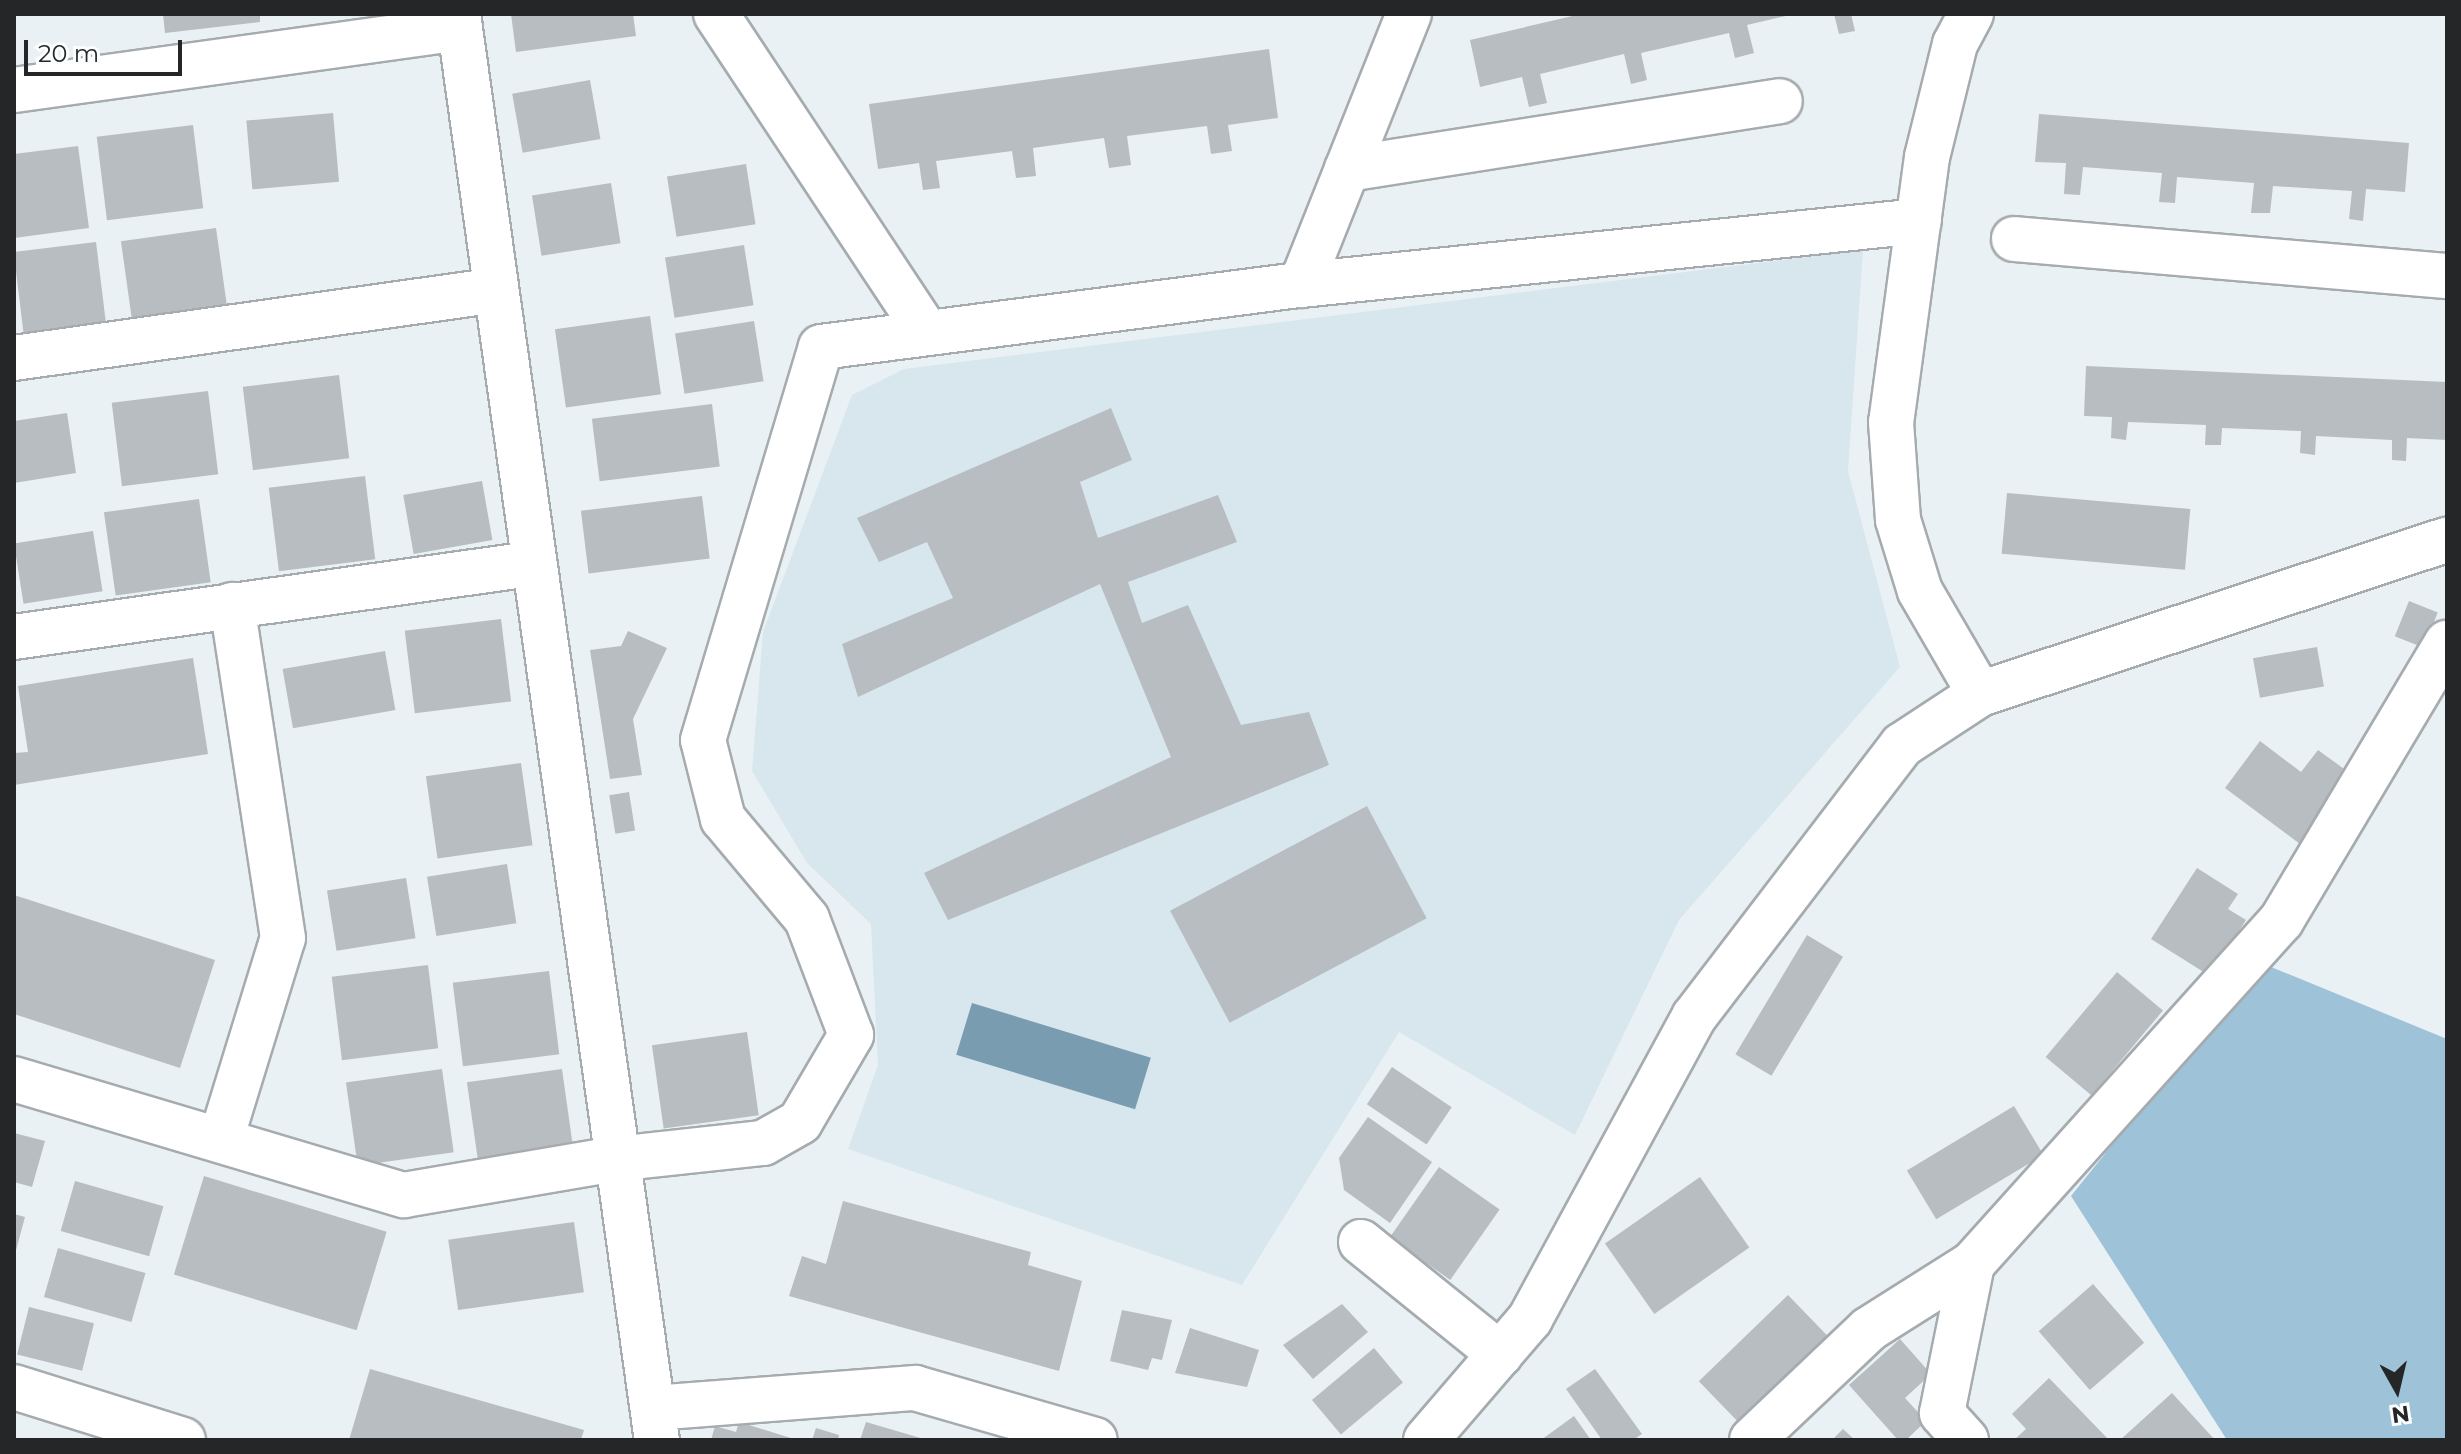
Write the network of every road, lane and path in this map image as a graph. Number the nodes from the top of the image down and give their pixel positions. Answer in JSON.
{"nodes":[{"id":1,"x":716,"y":14,"type":"edge"},
{"id":2,"x":1409,"y":14,"type":"edge"},
{"id":3,"x":1971,"y":14,"type":"edge"},
{"id":4,"x":458,"y":21,"type":"edge"},
{"id":5,"x":14,"y":90,"type":"edge"},
{"id":6,"x":1780,"y":101,"type":"dead end"},
{"id":7,"x":1347,"y":169,"type":"junction"},
{"id":8,"x":1919,"y":221,"type":"junction"},
{"id":9,"x":2014,"y":239,"type":"dead end"},
{"id":10,"x":2447,"y":276,"type":"edge"},
{"id":11,"x":1301,"y":285,"type":"junction"},
{"id":12,"x":493,"y":291,"type":"junction"},
{"id":13,"x":927,"y":333,"type":"junction"},
{"id":14,"x":14,"y":358,"type":"edge"},
{"id":15,"x":2447,"y":540,"type":"edge"},
{"id":16,"x":530,"y":564,"type":"junction"},
{"id":17,"x":232,"y":605,"type":"junction"},
{"id":18,"x":14,"y":637,"type":"edge"},
{"id":19,"x":2447,"y":643,"type":"edge"},
{"id":20,"x":1980,"y":694,"type":"junction"},
{"id":21,"x":14,"y":1079,"type":"edge"},
{"id":22,"x":221,"y":1139,"type":"junction"},
{"id":23,"x":615,"y":1159,"type":"junction"},
{"id":24,"x":1361,"y":1242,"type":"dead end"},
{"id":25,"x":1972,"y":1264,"type":"junction"},
{"id":26,"x":1500,"y":1354,"type":"junction"},
{"id":27,"x":14,"y":1387,"type":"edge"},
{"id":28,"x":655,"y":1424,"type":"edge"},
{"id":29,"x":1018,"y":1429,"type":"edge"},
{"id":30,"x":183,"y":1440,"type":"edge"},
{"id":31,"x":1095,"y":1440,"type":"edge"},
{"id":32,"x":1426,"y":1440,"type":"edge"},
{"id":33,"x":1752,"y":1440,"type":"edge"},
{"id":34,"x":1966,"y":1440,"type":"edge"}],
"edges":[{"from":1,"to":13,"type":"street"},
{"from":2,"to":7,"type":"street"},
{"from":3,"to":8,"type":"street"},
{"from":4,"to":5,"type":"street"},
{"from":4,"to":12,"type":"street"},
{"from":6,"to":7,"type":"street"},
{"from":7,"to":11,"type":"street"},
{"from":8,"to":11,"type":"street"},
{"from":8,"to":20,"type":"street"},
{"from":9,"to":10,"type":"street"},
{"from":11,"to":13,"type":"street"},
{"from":12,"to":14,"type":"street"},
{"from":12,"to":16,"type":"street"},
{"from":13,"to":23,"type":"street"},
{"from":15,"to":20,"type":"street"},
{"from":16,"to":17,"type":"street"},
{"from":16,"to":23,"type":"street"},
{"from":17,"to":18,"type":"street"},
{"from":17,"to":22,"type":"street"},
{"from":19,"to":25,"type":"street"},
{"from":20,"to":26,"type":"street"},
{"from":21,"to":22,"type":"street"},
{"from":22,"to":23,"type":"street"},
{"from":23,"to":28,"type":"street"},
{"from":24,"to":26,"type":"street"},
{"from":25,"to":33,"type":"street"},
{"from":25,"to":34,"type":"street"},
{"from":26,"to":32,"type":"street"},
{"from":27,"to":30,"type":"street"},
{"from":28,"to":29,"type":"street"},
{"from":29,"to":31,"type":"street"}]}
